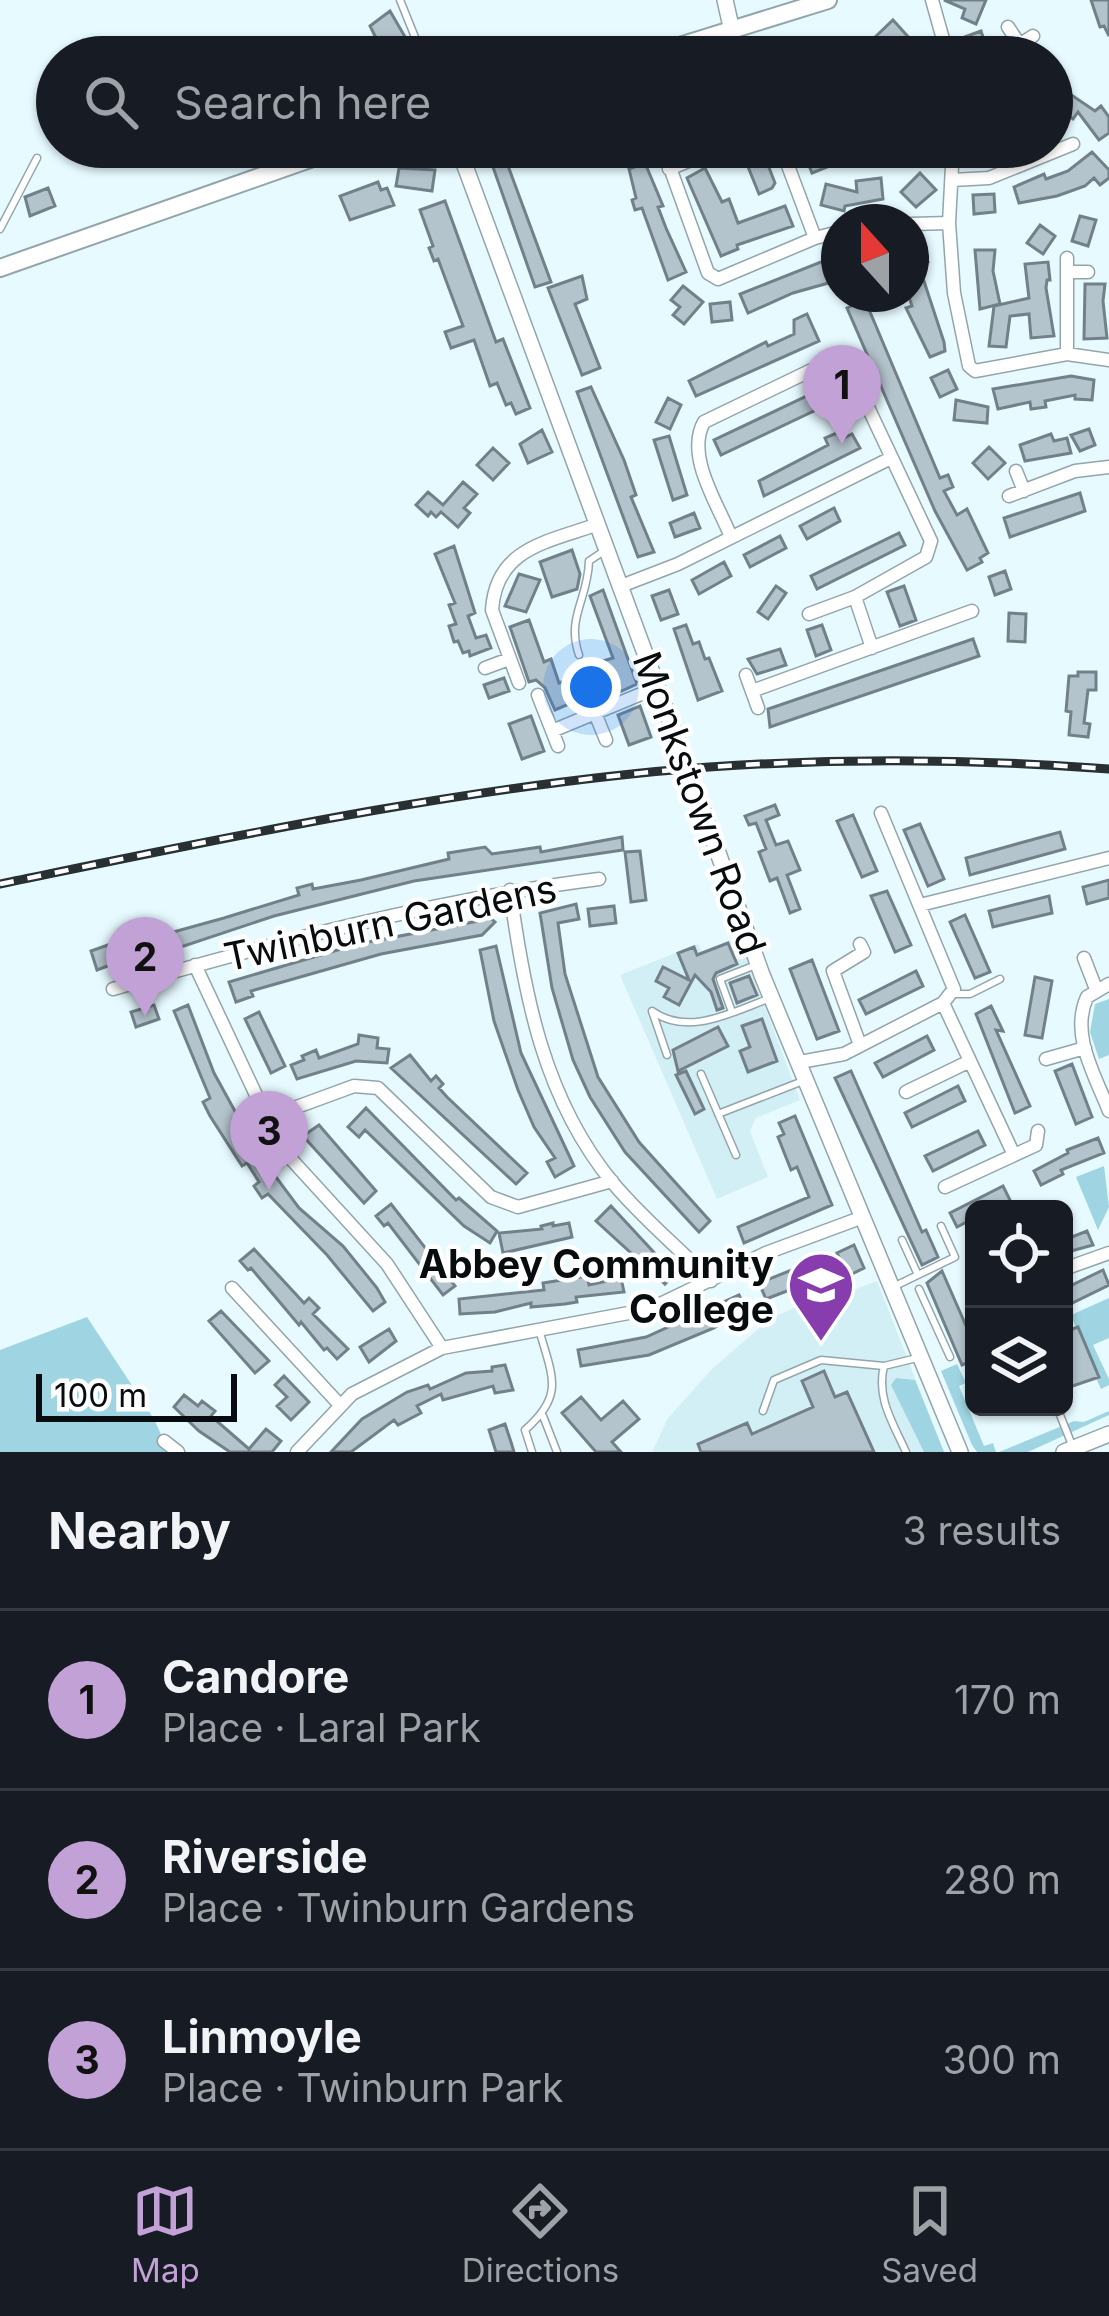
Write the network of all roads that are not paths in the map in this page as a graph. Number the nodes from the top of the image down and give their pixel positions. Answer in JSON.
{"nodes":[{"id":1,"x":400,"y":0,"type":"edge"},
{"id":2,"x":725,"y":0,"type":"edge"},
{"id":3,"x":828,"y":0,"type":"edge"},
{"id":4,"x":932,"y":0,"type":"edge"},
{"id":5,"x":1008,"y":27,"type":"dead end"},
{"id":6,"x":732,"y":31,"type":"junction"},
{"id":7,"x":415,"y":36,"type":"edge"},
{"id":8,"x":715,"y":36,"type":"edge"},
{"id":9,"x":942,"y":36,"type":"edge"},
{"id":10,"x":1014,"y":36,"type":"edge"},
{"id":11,"x":36,"y":160,"type":"edge"},
{"id":12,"x":284,"y":168,"type":"edge"},
{"id":13,"x":466,"y":168,"type":"edge"},
{"id":14,"x":789,"y":168,"type":"edge"},
{"id":15,"x":952,"y":168,"type":"edge"},
{"id":16,"x":1014,"y":168,"type":"edge"},
{"id":17,"x":669,"y":169,"type":"edge"},
{"id":18,"x":952,"y":180,"type":"junction"},
{"id":19,"x":949,"y":223,"type":"junction"},
{"id":20,"x":929,"y":224,"type":"edge"},
{"id":21,"x":0,"y":229,"type":"edge"},
{"id":22,"x":821,"y":236,"type":"edge"},
{"id":23,"x":815,"y":238,"type":"junction"},
{"id":24,"x":0,"y":268,"type":"edge"},
{"id":25,"x":1088,"y":272,"type":"dead end"},
{"id":26,"x":1067,"y":354,"type":"junction"},
{"id":27,"x":1109,"y":360,"type":"edge"},
{"id":28,"x":889,"y":459,"type":"junction"},
{"id":29,"x":1109,"y":467,"type":"edge"},
{"id":30,"x":1016,"y":471,"type":"dead end"},
{"id":31,"x":1024,"y":490,"type":"junction"},
{"id":32,"x":1009,"y":496,"type":"dead end"},
{"id":33,"x":598,"y":524,"type":"junction"},
{"id":34,"x":731,"y":537,"type":"junction"},
{"id":35,"x":607,"y":550,"type":"junction"},
{"id":36,"x":622,"y":586,"type":"junction"},
{"id":37,"x":855,"y":597,"type":"junction"},
{"id":38,"x":972,"y":611,"type":"dead end"},
{"id":39,"x":809,"y":614,"type":"dead end"},
{"id":40,"x":872,"y":648,"type":"junction"},
{"id":41,"x":579,"y":655,"type":"dead end"},
{"id":42,"x":509,"y":659,"type":"junction"},
{"id":43,"x":485,"y":668,"type":"dead end"},
{"id":44,"x":746,"y":675,"type":"dead end"},
{"id":45,"x":591,"y":676,"type":"dead end"},
{"id":46,"x":519,"y":683,"type":"dead end"},
{"id":47,"x":658,"y":687,"type":"junction"},
{"id":48,"x":752,"y":691,"type":"junction"},
{"id":49,"x":538,"y":695,"type":"dead end"},
{"id":50,"x":758,"y":708,"type":"dead end"},
{"id":51,"x":599,"y":711,"type":"junction"},
{"id":52,"x":552,"y":731,"type":"junction"},
{"id":53,"x":606,"y":740,"type":"dead end"},
{"id":54,"x":557,"y":746,"type":"dead end"},
{"id":55,"x":880,"y":813,"type":"dead end"},
{"id":56,"x":1109,"y":858,"type":"edge"},
{"id":57,"x":598,"y":878,"type":"dead end"},
{"id":58,"x":511,"y":890,"type":"junction"},
{"id":59,"x":920,"y":905,"type":"junction"},
{"id":60,"x":860,"y":944,"type":"dead end"},
{"id":61,"x":1084,"y":958,"type":"dead end"},
{"id":62,"x":758,"y":964,"type":"junction"},
{"id":63,"x":195,"y":965,"type":"junction"},
{"id":64,"x":1000,"y":979,"type":"dead end"},
{"id":65,"x":1103,"y":987,"type":"edge"},
{"id":66,"x":112,"y":989,"type":"dead end"},
{"id":67,"x":772,"y":998,"type":"junction"},
{"id":68,"x":947,"y":999,"type":"junction"},
{"id":69,"x":733,"y":1012,"type":"junction"},
{"id":70,"x":860,"y":1046,"type":"junction"},
{"id":71,"x":1084,"y":1048,"type":"junction"},
{"id":72,"x":668,"y":1055,"type":"dead end"},
{"id":73,"x":1046,"y":1059,"type":"dead end"},
{"id":74,"x":970,"y":1061,"type":"junction"},
{"id":75,"x":800,"y":1062,"type":"junction"},
{"id":76,"x":701,"y":1073,"type":"dead end"},
{"id":77,"x":806,"y":1080,"type":"junction"},
{"id":78,"x":906,"y":1093,"type":"dead end"},
{"id":79,"x":1109,"y":1111,"type":"edge"},
{"id":80,"x":718,"y":1114,"type":"junction"},
{"id":81,"x":264,"y":1119,"type":"junction"},
{"id":82,"x":1038,"y":1131,"type":"dead end"},
{"id":83,"x":1014,"y":1154,"type":"junction"},
{"id":84,"x":736,"y":1155,"type":"dead end"},
{"id":85,"x":612,"y":1181,"type":"junction"},
{"id":86,"x":945,"y":1187,"type":"dead end"},
{"id":87,"x":863,"y":1217,"type":"junction"},
{"id":88,"x":941,"y":1226,"type":"dead end"},
{"id":89,"x":902,"y":1240,"type":"dead end"},
{"id":90,"x":1109,"y":1253,"type":"edge"},
{"id":91,"x":1073,"y":1266,"type":"edge"},
{"id":92,"x":918,"y":1276,"type":"junction"},
{"id":93,"x":711,"y":1281,"type":"junction"},
{"id":94,"x":893,"y":1287,"type":"junction"},
{"id":95,"x":232,"y":1288,"type":"dead end"},
{"id":96,"x":920,"y":1289,"type":"dead end"},
{"id":97,"x":539,"y":1329,"type":"junction"},
{"id":98,"x":938,"y":1332,"type":"junction"},
{"id":99,"x":442,"y":1348,"type":"junction"},
{"id":100,"x":918,"y":1350,"type":"junction"},
{"id":101,"x":950,"y":1358,"type":"dead end"},
{"id":102,"x":884,"y":1366,"type":"junction"},
{"id":103,"x":339,"y":1404,"type":"junction"},
{"id":104,"x":763,"y":1411,"type":"dead end"},
{"id":105,"x":542,"y":1415,"type":"junction"},
{"id":106,"x":1060,"y":1416,"type":"edge"},
{"id":107,"x":1109,"y":1434,"type":"edge"},
{"id":108,"x":164,"y":1441,"type":"dead end"},
{"id":109,"x":1069,"y":1450,"type":"edge"},
{"id":110,"x":178,"y":1452,"type":"edge"},
{"id":111,"x":297,"y":1452,"type":"edge"},
{"id":112,"x":532,"y":1452,"type":"edge"},
{"id":113,"x":557,"y":1452,"type":"edge"},
{"id":114,"x":906,"y":1452,"type":"edge"},
{"id":115,"x":960,"y":1452,"type":"edge"}],
"edges":[{"from":1,"to":7,"type":"lane"},
{"from":2,"to":6,"type":"street"},
{"from":3,"to":6,"type":"main road"},
{"from":4,"to":9,"type":"street"},
{"from":5,"to":10,"type":"street"},
{"from":6,"to":8,"type":"main road"},
{"from":11,"to":21,"type":"lane"},
{"from":12,"to":24,"type":"main road"},
{"from":13,"to":33,"type":"street","name":"Monkstown Road"},
{"from":14,"to":23,"type":"street"},
{"from":15,"to":18,"type":"street"},
{"from":16,"to":18,"type":"street"},
{"from":17,"to":23,"type":"street"},
{"from":18,"to":19,"type":"street"},
{"from":19,"to":20,"type":"street"},
{"from":19,"to":26,"type":"street"},
{"from":22,"to":23,"type":"street"},
{"from":25,"to":26,"type":"street"},
{"from":26,"to":27,"type":"street"},
{"from":28,"to":34,"type":"street"},
{"from":28,"to":34,"type":"street"},
{"from":28,"to":37,"type":"street"},
{"from":29,"to":31,"type":"street"},
{"from":30,"to":31,"type":"street"},
{"from":31,"to":32,"type":"street"},
{"from":33,"to":35,"type":"street","name":"Monkstown Road"},
{"from":33,"to":42,"type":"street"},
{"from":34,"to":36,"type":"street"},
{"from":35,"to":36,"type":"street","name":"Monkstown Road"},
{"from":35,"to":41,"type":"lane"},
{"from":36,"to":47,"type":"street","name":"Monkstown Road"},
{"from":37,"to":39,"type":"street"},
{"from":37,"to":40,"type":"street"},
{"from":38,"to":40,"type":"street"},
{"from":40,"to":48,"type":"street"},
{"from":42,"to":43,"type":"street"},
{"from":42,"to":46,"type":"street"},
{"from":44,"to":48,"type":"street"},
{"from":45,"to":51,"type":"street"},
{"from":47,"to":51,"type":"street"},
{"from":47,"to":62,"type":"street","name":"Monkstown Road","bridge":true},
{"from":48,"to":50,"type":"street"},
{"from":49,"to":52,"type":"street"},
{"from":51,"to":52,"type":"street"},
{"from":51,"to":53,"type":"street"},
{"from":52,"to":54,"type":"street"},
{"from":55,"to":59,"type":"street"},
{"from":56,"to":59,"type":"street"},
{"from":57,"to":58,"type":"street","name":"Twinburn Gardens"},
{"from":58,"to":63,"type":"street","name":"Twinburn Gardens"},
{"from":58,"to":85,"type":"street"},
{"from":59,"to":68,"type":"street"},
{"from":60,"to":70,"type":"street"},
{"from":61,"to":65,"type":"street"},
{"from":62,"to":67,"type":"street","name":"Monkstown Road"},
{"from":62,"to":69,"type":"lane"},
{"from":63,"to":66,"type":"street","name":"Twinburn Gardens"},
{"from":63,"to":81,"type":"street"},
{"from":64,"to":68,"type":"lane"},
{"from":65,"to":71,"type":"street"},
{"from":67,"to":69,"type":"lane"},
{"from":67,"to":75,"type":"street","name":"Monkstown Road"},
{"from":68,"to":70,"type":"street"},
{"from":68,"to":74,"type":"street"},
{"from":69,"to":72,"type":"lane"},
{"from":70,"to":75,"type":"street"},
{"from":71,"to":73,"type":"street"},
{"from":71,"to":79,"type":"street"},
{"from":74,"to":78,"type":"street"},
{"from":74,"to":83,"type":"street"},
{"from":75,"to":77,"type":"street","name":"Monkstown Road"},
{"from":76,"to":80,"type":"lane"},
{"from":77,"to":80,"type":"lane"},
{"from":77,"to":87,"type":"street","name":"Monkstown Road"},
{"from":80,"to":84,"type":"lane"},
{"from":81,"to":85,"type":"street"},
{"from":81,"to":99,"type":"street"},
{"from":82,"to":83,"type":"street"},
{"from":83,"to":86,"type":"street"},
{"from":85,"to":93,"type":"street"},
{"from":87,"to":93,"type":"street"},
{"from":87,"to":94,"type":"street","name":"Monkstown Road"},
{"from":88,"to":92,"type":"lane"},
{"from":89,"to":92,"type":"lane"},
{"from":90,"to":91,"type":"street"},
{"from":92,"to":94,"type":"lane"},
{"from":93,"to":97,"type":"street"},
{"from":94,"to":100,"type":"street","name":"Monkstown Road"},
{"from":95,"to":103,"type":"street"},
{"from":96,"to":98,"type":"lane"},
{"from":97,"to":99,"type":"street"},
{"from":97,"to":105,"type":"lane"},
{"from":98,"to":100,"type":"lane"},
{"from":98,"to":101,"type":"lane"},
{"from":99,"to":103,"type":"street"},
{"from":100,"to":102,"type":"lane"},
{"from":100,"to":115,"type":"street","name":"Monkstown Road"},
{"from":102,"to":104,"type":"lane"},
{"from":102,"to":114,"type":"lane"},
{"from":103,"to":111,"type":"street"},
{"from":105,"to":112,"type":"lane"},
{"from":105,"to":113,"type":"lane"},
{"from":106,"to":109,"type":"lane"},
{"from":107,"to":109,"type":"street"},
{"from":108,"to":110,"type":"street"}]}
